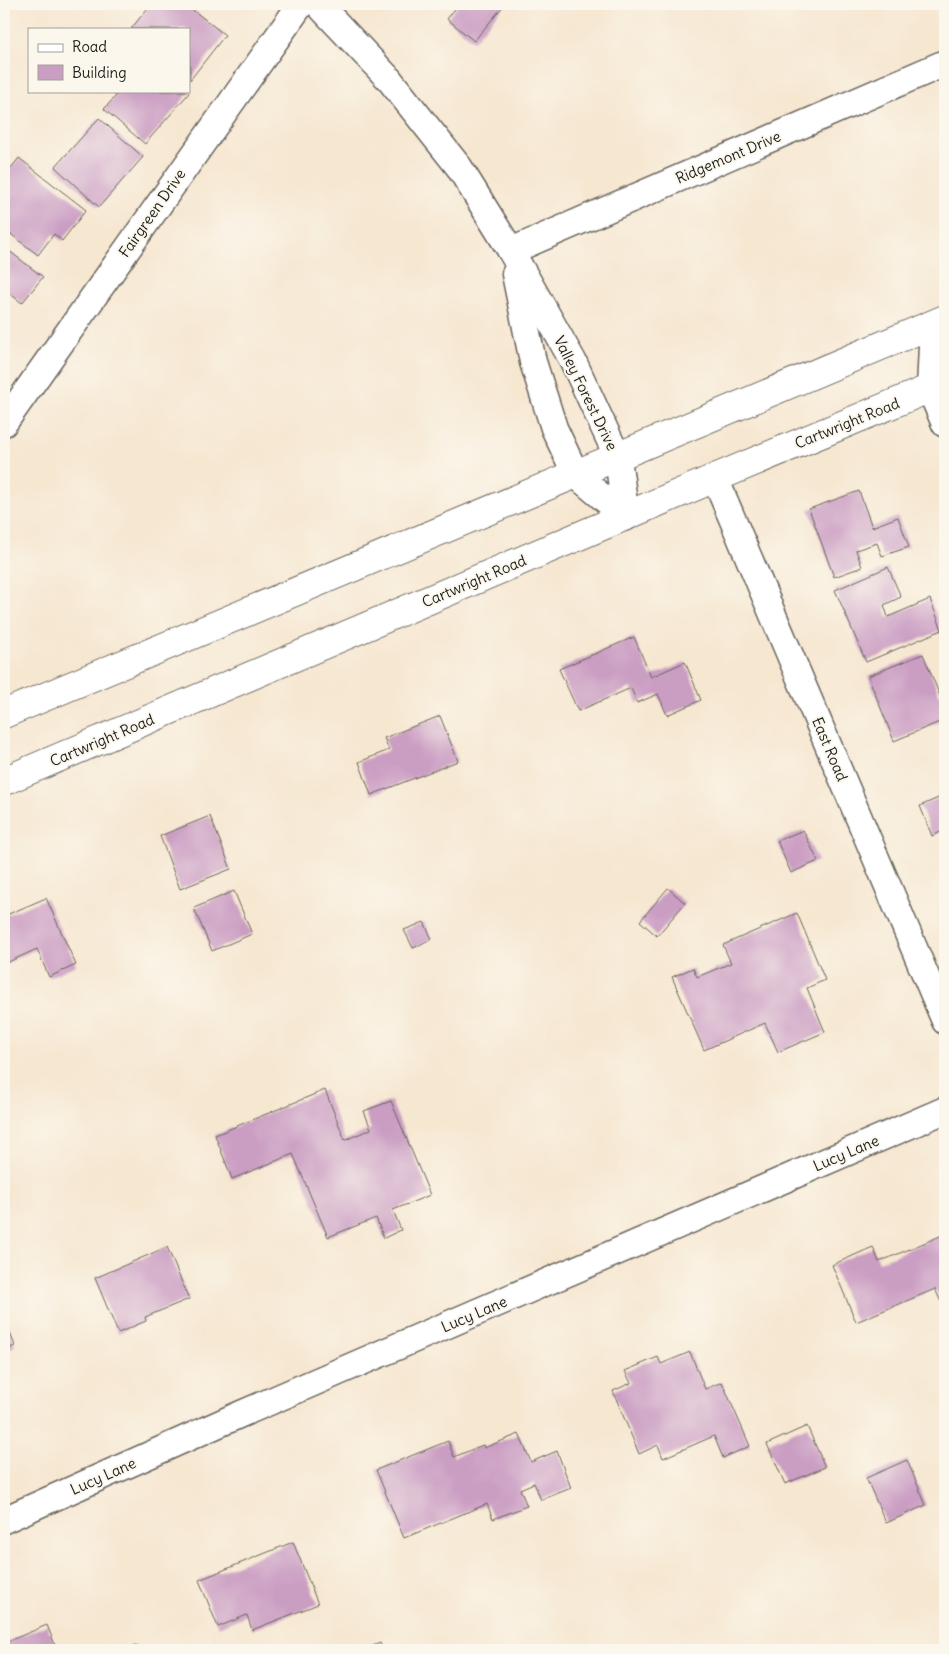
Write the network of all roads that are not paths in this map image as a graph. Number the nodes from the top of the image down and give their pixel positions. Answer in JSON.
{"nodes":[{"id":1,"x":301,"y":4,"type":"edge"},
{"id":2,"x":318,"y":4,"type":"edge"},
{"id":3,"x":945,"y":63,"type":"edge"},
{"id":4,"x":511,"y":251,"type":"junction"},
{"id":5,"x":941,"y":326,"type":"edge"},
{"id":6,"x":938,"y":386,"type":"edge"},
{"id":7,"x":4,"y":423,"type":"edge"},
{"id":8,"x":945,"y":424,"type":"edge"},
{"id":9,"x":618,"y":458,"type":"junction"},
{"id":10,"x":576,"y":475,"type":"junction"},
{"id":11,"x":715,"y":478,"type":"junction"},
{"id":12,"x":626,"y":517,"type":"junction"},
{"id":13,"x":4,"y":714,"type":"edge"},
{"id":14,"x":4,"y":781,"type":"edge"},
{"id":15,"x":945,"y":1021,"type":"edge"},
{"id":16,"x":945,"y":1110,"type":"edge"},
{"id":17,"x":4,"y":1520,"type":"edge"}],
"edges":[{"from":1,"to":7,"type":"street","name":"Fairgreen Drive"},
{"from":2,"to":4,"type":"street","name":"Valley Forest Drive"},
{"from":3,"to":4,"type":"street","name":"Ridgemont Drive"},
{"from":4,"to":9,"type":"street","name":"Valley Forest Drive"},
{"from":4,"to":10,"type":"street","name":"Valley Forest Drive"},
{"from":5,"to":6,"type":"street"},
{"from":5,"to":9,"type":"main road"},
{"from":6,"to":8,"type":"street"},
{"from":6,"to":11,"type":"main road","name":"Cartwright Road"},
{"from":9,"to":10,"type":"main road"},
{"from":9,"to":12,"type":"street","name":"Valley Forest Drive"},
{"from":10,"to":12,"type":"street","name":"Valley Forest Drive"},
{"from":10,"to":13,"type":"main road"},
{"from":11,"to":12,"type":"main road","name":"Cartwright Road"},
{"from":11,"to":15,"type":"street","name":"East Road"},
{"from":12,"to":14,"type":"main road","name":"Cartwright Road"},
{"from":16,"to":17,"type":"street","name":"Lucy Lane"}]}
